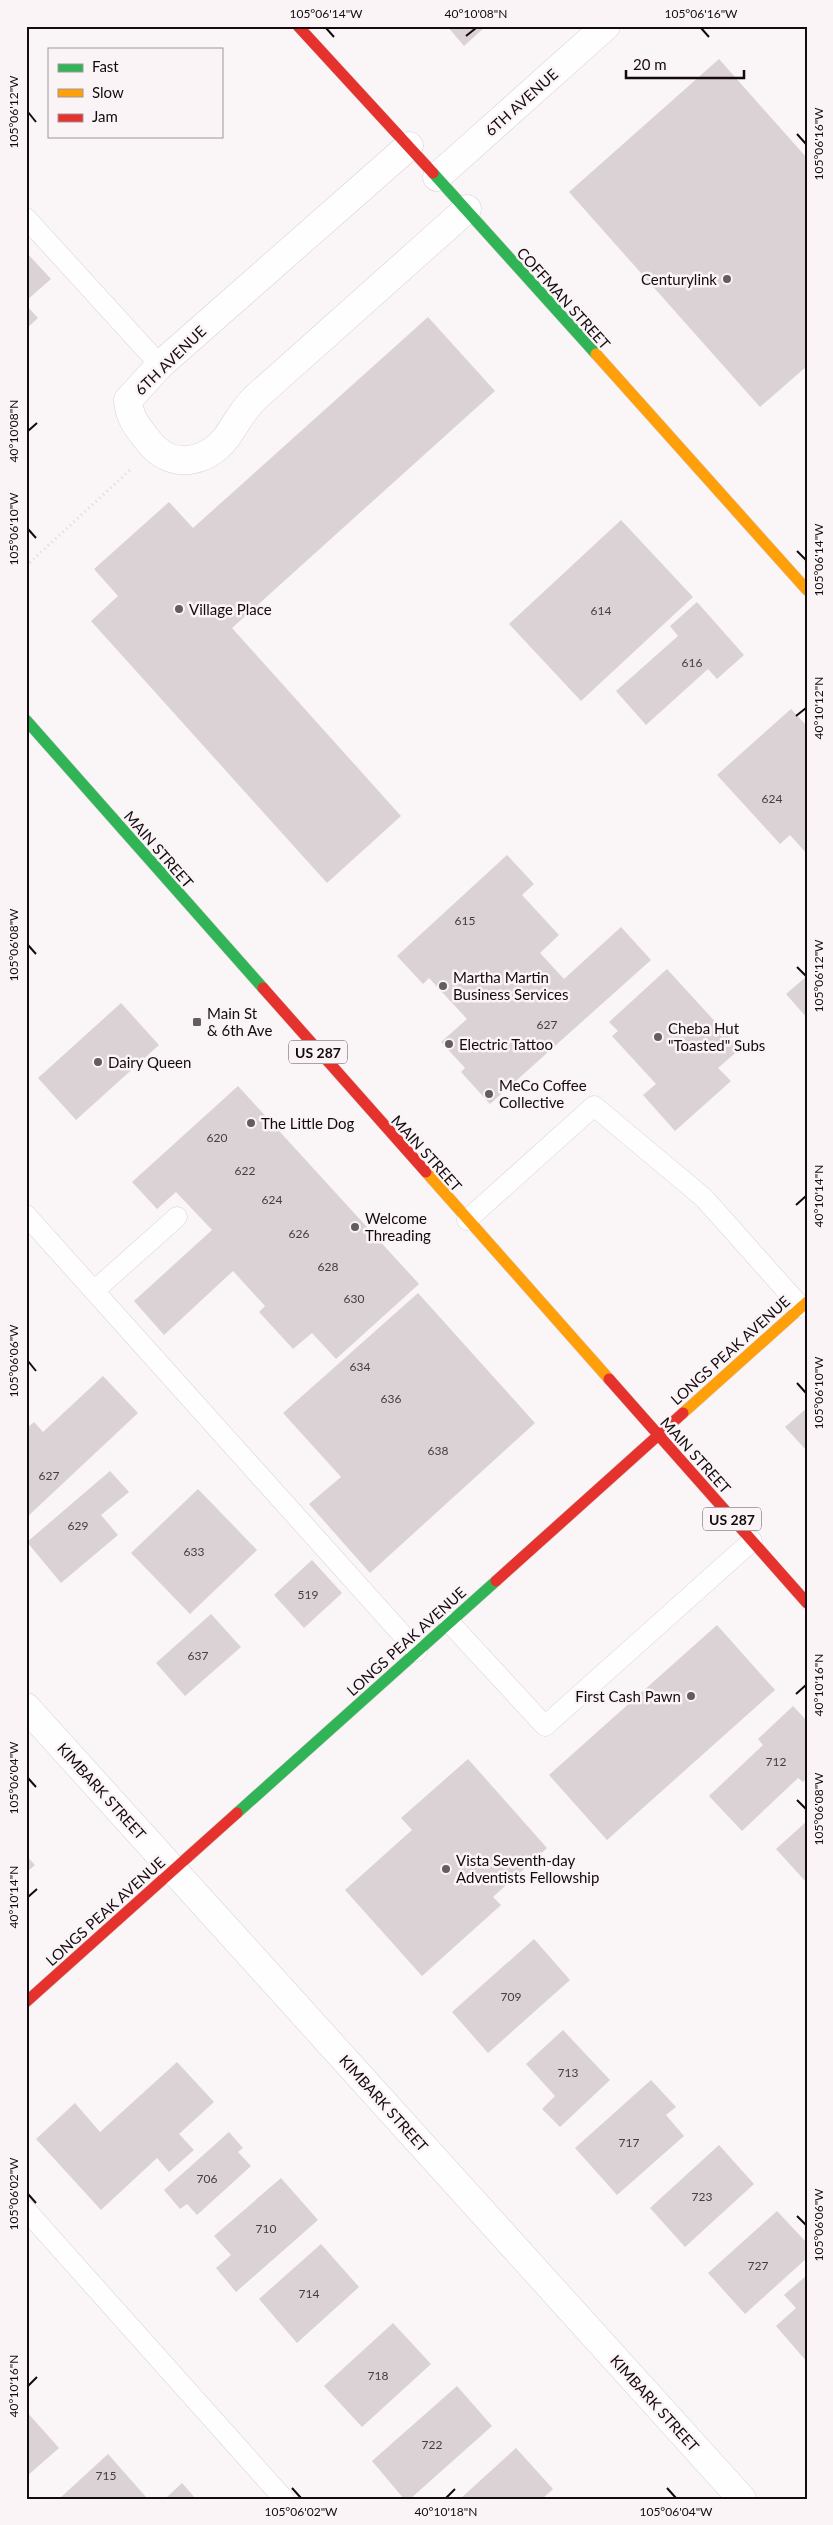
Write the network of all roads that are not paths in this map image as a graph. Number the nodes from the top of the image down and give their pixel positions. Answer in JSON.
{"nodes":[{"id":1,"x":298,"y":26,"type":"edge"},
{"id":2,"x":606,"y":26,"type":"edge"},
{"id":3,"x":409,"y":146,"type":"junction"},
{"id":4,"x":436,"y":177,"type":"junction"},
{"id":5,"x":467,"y":209,"type":"junction"},
{"id":6,"x":26,"y":218,"type":"edge"},
{"id":7,"x":160,"y":365,"type":"junction"},
{"id":8,"x":807,"y":590,"type":"edge"},
{"id":9,"x":26,"y":720,"type":"edge"},
{"id":10,"x":26,"y":1215,"type":"edge"},
{"id":11,"x":177,"y":1217,"type":"dead end"},
{"id":12,"x":467,"y":1220,"type":"junction"},
{"id":13,"x":94,"y":1291,"type":"junction"},
{"id":14,"x":804,"y":1305,"type":"edge"},
{"id":15,"x":658,"y":1435,"type":"junction"},
{"id":16,"x":752,"y":1541,"type":"junction"},
{"id":17,"x":807,"y":1603,"type":"edge"},
{"id":18,"x":450,"y":1622,"type":"junction"},
{"id":19,"x":417,"y":1651,"type":"junction"},
{"id":20,"x":26,"y":1707,"type":"edge"},
{"id":21,"x":173,"y":1870,"type":"junction"},
{"id":22,"x":26,"y":2002,"type":"edge"},
{"id":23,"x":26,"y":2210,"type":"edge"},
{"id":24,"x":284,"y":2499,"type":"edge"},
{"id":25,"x":742,"y":2499,"type":"edge"}],
"edges":[{"from":1,"to":3,"type":"main road","name":"COFFMAN STREET"},
{"from":2,"to":4,"type":"street","name":"6TH AVENUE"},
{"from":3,"to":4,"type":"main road","name":"COFFMAN STREET"},
{"from":3,"to":7,"type":"street","name":"6TH AVENUE"},
{"from":4,"to":5,"type":"main road","name":"COFFMAN STREET"},
{"from":5,"to":7,"type":"street","name":"6TH AVENUE"},
{"from":5,"to":8,"type":"main road","name":"COFFMAN STREET"},
{"from":6,"to":7,"type":"lane"},
{"from":9,"to":12,"type":"main road","name":"MAIN STREET","number":"US 287"},
{"from":10,"to":13,"type":"lane"},
{"from":11,"to":13,"type":"lane"},
{"from":12,"to":14,"type":"lane"},
{"from":12,"to":15,"type":"main road","name":"MAIN STREET","number":"US 287"},
{"from":13,"to":19,"type":"lane"},
{"from":14,"to":15,"type":"main road","name":"LONGS PEAK AVENUE"},
{"from":15,"to":16,"type":"main road","name":"MAIN STREET","number":"US 287"},
{"from":15,"to":18,"type":"main road","name":"LONGS PEAK AVENUE"},
{"from":16,"to":17,"type":"main road","name":"MAIN STREET","number":"US 287"},
{"from":16,"to":18,"type":"lane"},
{"from":18,"to":19,"type":"main road","name":"LONGS PEAK AVENUE"},
{"from":19,"to":21,"type":"main road","name":"LONGS PEAK AVENUE"},
{"from":20,"to":21,"type":"street","name":"KIMBARK STREET"},
{"from":21,"to":22,"type":"main road","name":"LONGS PEAK AVENUE"},
{"from":21,"to":25,"type":"street","name":"KIMBARK STREET"},
{"from":23,"to":24,"type":"lane"}]}
